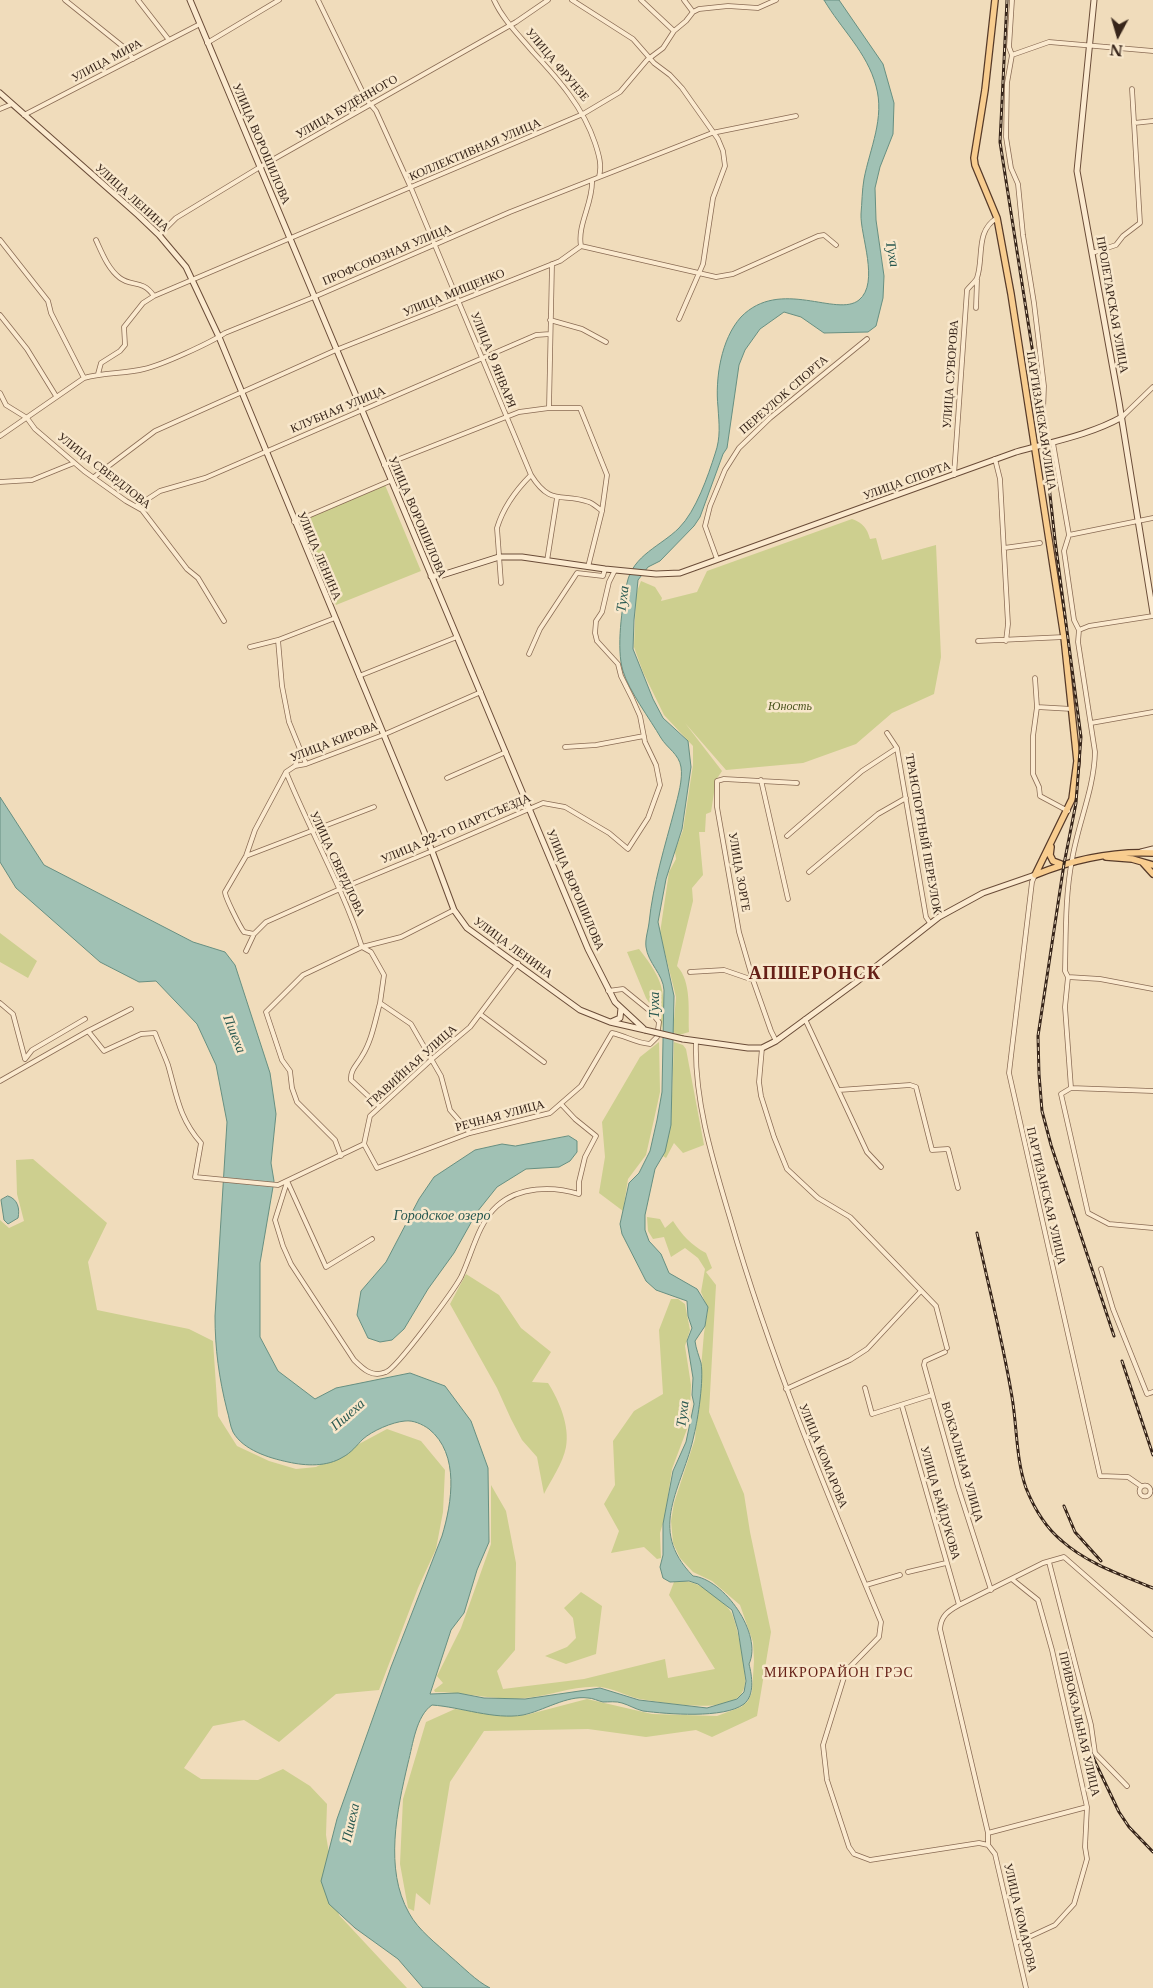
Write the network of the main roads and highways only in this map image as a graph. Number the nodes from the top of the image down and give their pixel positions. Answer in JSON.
{"nodes":[{"id":1,"x":190,"y":0,"type":"edge"},
{"id":2,"x":995,"y":0,"type":"edge"},
{"id":3,"x":1094,"y":0,"type":"edge"},
{"id":4,"x":0,"y":93,"type":"edge"},
{"id":5,"x":1122,"y":417,"type":"junction"},
{"id":6,"x":1035,"y":447,"type":"junction"},
{"id":7,"x":430,"y":576,"type":"junction"},
{"id":8,"x":1153,"y":614,"type":"edge"},
{"id":9,"x":1051,"y":845,"type":"junction"},
{"id":10,"x":1153,"y":849,"type":"edge"},
{"id":11,"x":1140,"y":852,"type":"junction"},
{"id":12,"x":1153,"y":853,"type":"edge"},
{"id":13,"x":1089,"y":857,"type":"junction"},
{"id":14,"x":1141,"y":862,"type":"junction"},
{"id":15,"x":1061,"y":864,"type":"junction"},
{"id":16,"x":1153,"y":865,"type":"edge"},
{"id":17,"x":1153,"y":874,"type":"edge"},
{"id":18,"x":1035,"y":875,"type":"junction"},
{"id":19,"x":621,"y":1008,"type":"junction"},
{"id":20,"x":610,"y":1022,"type":"junction"},
{"id":21,"x":645,"y":1030,"type":"junction"}],
"edges":[{"from":1,"to":7,"type":"main road","name":"УЛИЦА ВОРОШИЛОВА"},
{"from":2,"to":6,"type":"main road","name":"ПАРТИЗАНСКАЯ УЛИЦА"},
{"from":3,"to":5,"type":"main road","name":"ПРОЛЕТАРСКАЯ УЛИЦА"},
{"from":4,"to":20,"type":"main road","name":"УЛИЦА ЛЕНИНА"},
{"from":5,"to":6,"type":"main road","name":"УЛИЦА СПОРТА"},
{"from":5,"to":8,"type":"main road","name":"ПРОЛЕТАРСКАЯ УЛИЦА"},
{"from":6,"to":7,"type":"main road","name":"УЛИЦА СПОРТА"},
{"from":6,"to":9,"type":"main road","name":"ПАРТИЗАНСКАЯ УЛИЦА"},
{"from":7,"to":19,"type":"main road","name":"УЛИЦА ВОРОШИЛОВА"},
{"from":9,"to":15,"type":"main road"},
{"from":9,"to":18,"type":"main road","name":"ПАРТИЗАНСКАЯ УЛИЦА"},
{"from":10,"to":11,"type":"main road"},
{"from":11,"to":12,"type":"main road"},
{"from":11,"to":13,"type":"main road"},
{"from":13,"to":14,"type":"main road"},
{"from":13,"to":15,"type":"main road"},
{"from":14,"to":16,"type":"main road"},
{"from":14,"to":17,"type":"main road"},
{"from":15,"to":18,"type":"main road"},
{"from":18,"to":21,"type":"main road","name":"УЛИЦА ЛЕНИНА","bridge":true},
{"from":19,"to":20,"type":"main road"},
{"from":19,"to":21,"type":"main road","name":"УЛИЦА ВОРОШИЛОВА"},
{"from":20,"to":21,"type":"main road","name":"УЛИЦА ЛЕНИНА"}]}
